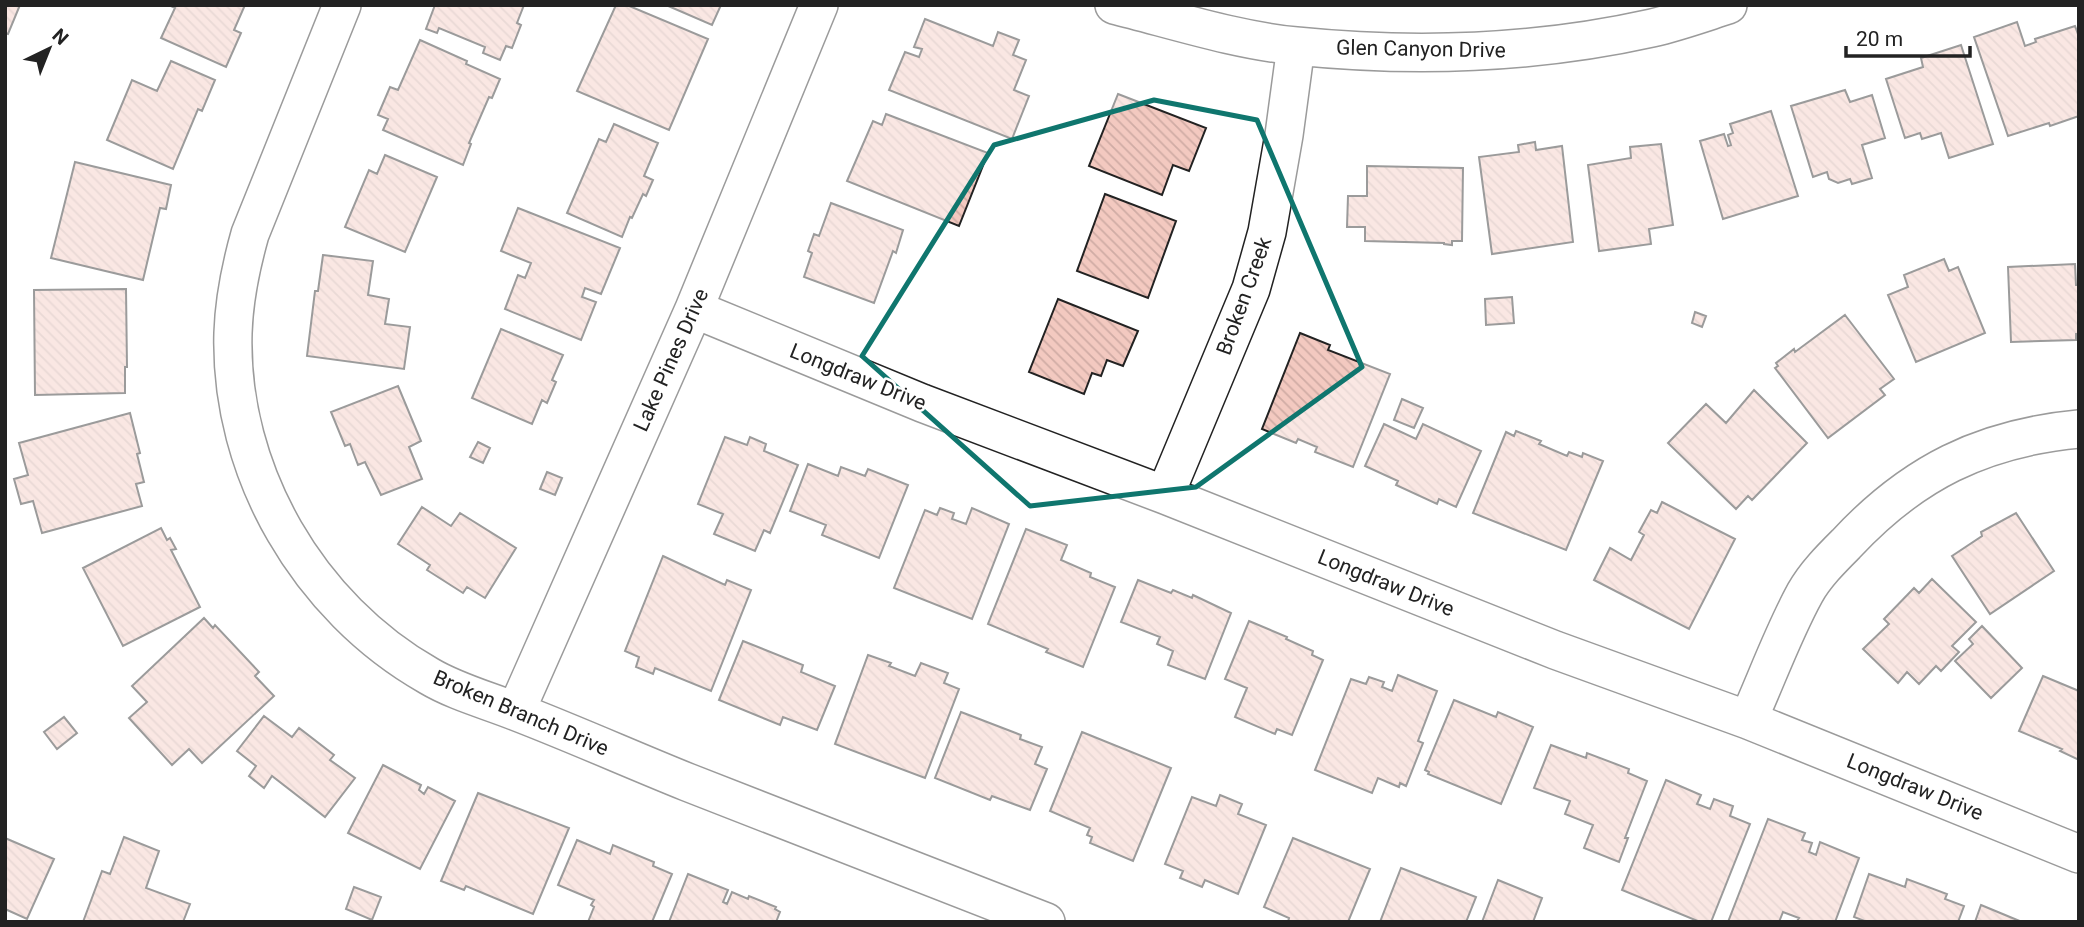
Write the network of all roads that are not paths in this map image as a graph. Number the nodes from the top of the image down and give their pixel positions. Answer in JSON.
{"nodes":[{"id":1,"x":342,"y":5,"type":"edge"},
{"id":2,"x":819,"y":5,"type":"edge"},
{"id":3,"x":1114,"y":5,"type":"edge"},
{"id":4,"x":1728,"y":5,"type":"edge"},
{"id":5,"x":1296,"y":46,"type":"junction"},
{"id":6,"x":694,"y":309,"type":"junction"},
{"id":7,"x":2079,"y":429,"type":"edge"},
{"id":8,"x":1165,"y":495,"type":"junction"},
{"id":9,"x":516,"y":711,"type":"junction"},
{"id":10,"x":1748,"y":720,"type":"junction"},
{"id":11,"x":2079,"y":854,"type":"edge"},
{"id":12,"x":1046,"y":922,"type":"edge"}],
"edges":[{"from":1,"to":9,"type":"street","name":"Broken Branch Drive"},
{"from":2,"to":6,"type":"street","name":"Lake Pines Drive"},
{"from":3,"to":5,"type":"street","name":"Glen Canyon Drive"},
{"from":4,"to":5,"type":"street","name":"Glen Canyon Drive"},
{"from":5,"to":8,"type":"street","name":"Broken Creek"},
{"from":6,"to":8,"type":"street","name":"Longdraw Drive"},
{"from":6,"to":9,"type":"street","name":"Lake Pines Drive"},
{"from":7,"to":10,"type":"street"},
{"from":8,"to":10,"type":"street","name":"Longdraw Drive"},
{"from":9,"to":12,"type":"street","name":"Broken Branch Drive"},
{"from":10,"to":11,"type":"street","name":"Longdraw Drive"}]}
